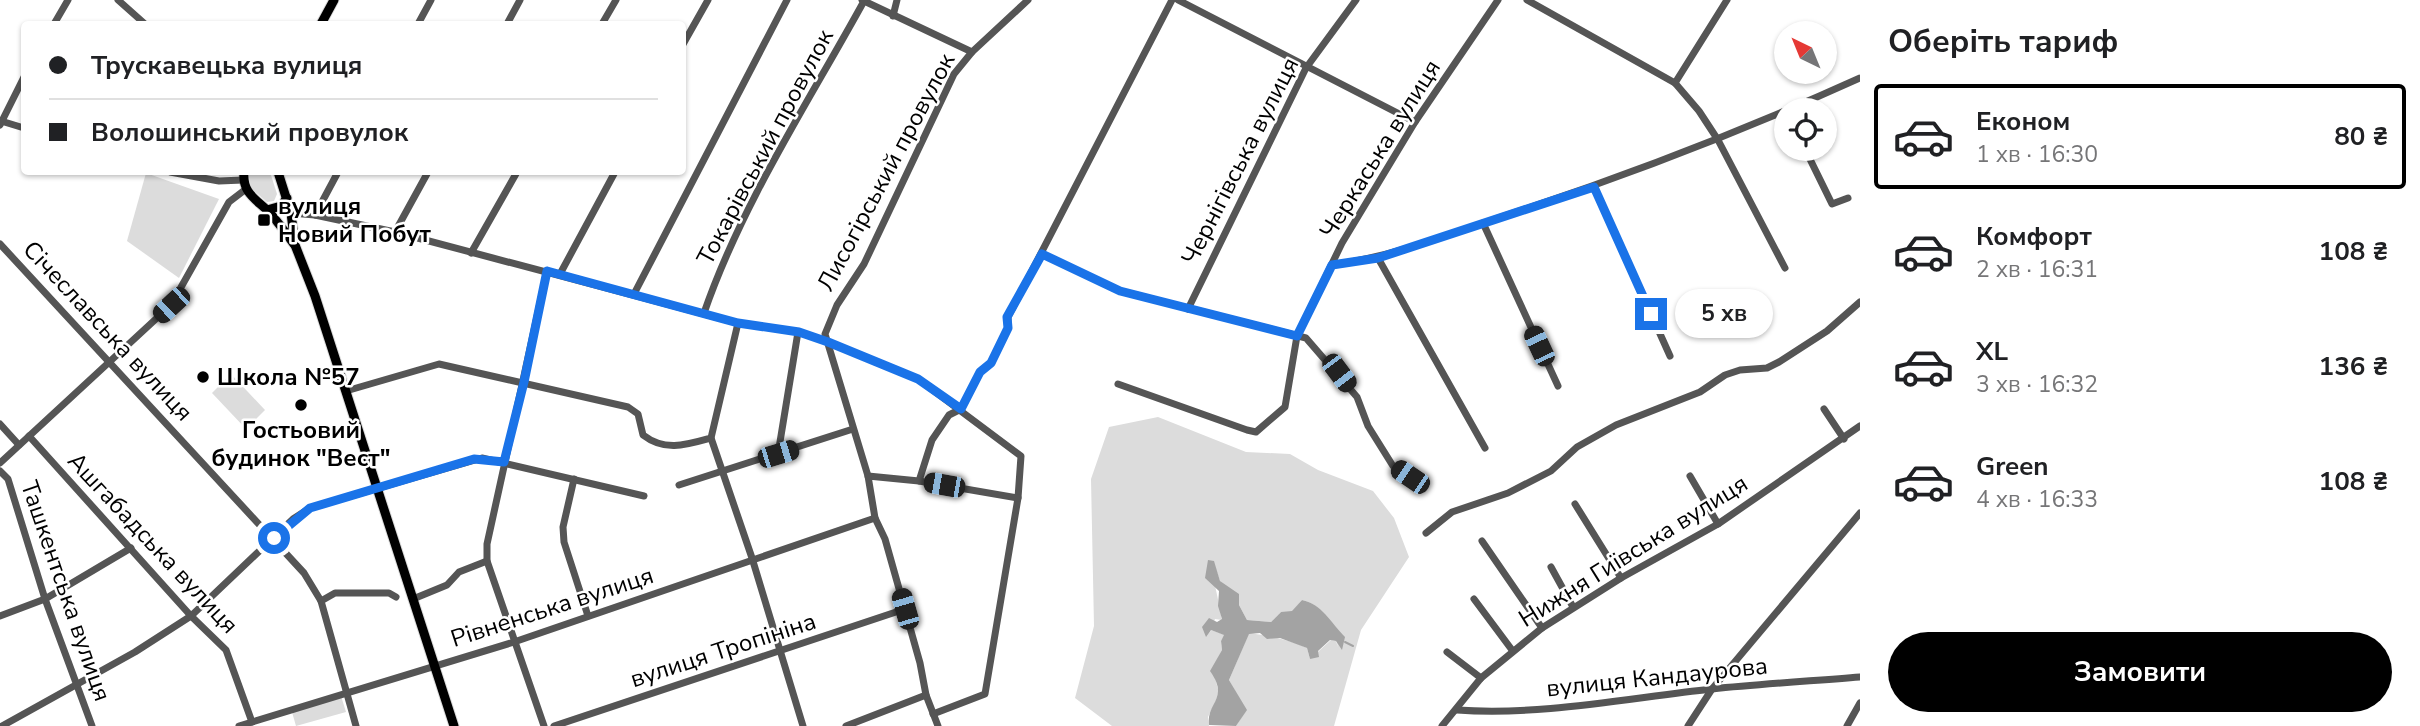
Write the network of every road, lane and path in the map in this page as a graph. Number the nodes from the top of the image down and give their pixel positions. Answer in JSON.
{"nodes":[{"id":1,"x":68,"y":0,"type":"edge"},
{"id":2,"x":118,"y":0,"type":"edge"},
{"id":3,"x":334,"y":0,"type":"edge"},
{"id":4,"x":431,"y":0,"type":"edge"},
{"id":5,"x":520,"y":0,"type":"edge"},
{"id":6,"x":616,"y":0,"type":"edge"},
{"id":7,"x":708,"y":0,"type":"edge"},
{"id":8,"x":787,"y":0,"type":"edge"},
{"id":9,"x":897,"y":0,"type":"edge"},
{"id":10,"x":1028,"y":0,"type":"edge"},
{"id":11,"x":1172,"y":0,"type":"edge"},
{"id":12,"x":1178,"y":0,"type":"edge"},
{"id":13,"x":1356,"y":0,"type":"edge"},
{"id":14,"x":1498,"y":0,"type":"edge"},
{"id":15,"x":1527,"y":0,"type":"edge"},
{"id":16,"x":1727,"y":0,"type":"edge"},
{"id":17,"x":863,"y":1,"type":"edge"},
{"id":18,"x":893,"y":16,"type":"junction"},
{"id":19,"x":56,"y":21,"type":"edge"},
{"id":20,"x":142,"y":21,"type":"edge"},
{"id":21,"x":323,"y":21,"type":"edge"},
{"id":22,"x":420,"y":21,"type":"edge"},
{"id":23,"x":509,"y":21,"type":"edge"},
{"id":24,"x":604,"y":21,"type":"edge"},
{"id":25,"x":686,"y":40,"type":"edge"},
{"id":26,"x":972,"y":52,"type":"junction"},
{"id":27,"x":1306,"y":68,"type":"junction"},
{"id":28,"x":1859,"y":80,"type":"edge"},
{"id":29,"x":21,"y":82,"type":"edge"},
{"id":30,"x":1675,"y":83,"type":"junction"},
{"id":31,"x":1818,"y":98,"type":"edge"},
{"id":32,"x":1774,"y":117,"type":"edge"},
{"id":33,"x":1,"y":122,"type":"edge"},
{"id":34,"x":1415,"y":122,"type":"junction"},
{"id":35,"x":21,"y":127,"type":"edge"},
{"id":36,"x":1718,"y":139,"type":"junction"},
{"id":37,"x":1811,"y":161,"type":"edge"},
{"id":38,"x":186,"y":175,"type":"edge"},
{"id":39,"x":221,"y":175,"type":"edge"},
{"id":40,"x":279,"y":175,"type":"edge"},
{"id":41,"x":336,"y":175,"type":"edge"},
{"id":42,"x":426,"y":175,"type":"edge"},
{"id":43,"x":515,"y":175,"type":"edge"},
{"id":44,"x":613,"y":175,"type":"edge"},
{"id":45,"x":244,"y":180,"type":"edge"},
{"id":46,"x":219,"y":181,"type":"junction"},
{"id":47,"x":1594,"y":187,"type":"junction"},
{"id":48,"x":287,"y":198,"type":"junction"},
{"id":49,"x":1848,"y":198,"type":"dead end"},
{"id":50,"x":267,"y":210,"type":"junction"},
{"id":51,"x":291,"y":213,"type":"junction"},
{"id":52,"x":315,"y":215,"type":"junction"},
{"id":53,"x":1483,"y":223,"type":"junction"},
{"id":54,"x":395,"y":232,"type":"junction"},
{"id":55,"x":0,"y":244,"type":"edge"},
{"id":56,"x":295,"y":245,"type":"junction"},
{"id":57,"x":471,"y":253,"type":"junction"},
{"id":58,"x":1042,"y":254,"type":"junction"},
{"id":59,"x":1378,"y":258,"type":"junction"},
{"id":60,"x":1332,"y":265,"type":"junction"},
{"id":61,"x":1785,"y":268,"type":"dead end"},
{"id":62,"x":547,"y":271,"type":"junction"},
{"id":63,"x":560,"y":274,"type":"junction"},
{"id":64,"x":634,"y":294,"type":"junction"},
{"id":65,"x":1860,"y":302,"type":"edge"},
{"id":66,"x":1188,"y":309,"type":"junction"},
{"id":67,"x":704,"y":313,"type":"junction"},
{"id":68,"x":738,"y":323,"type":"junction"},
{"id":69,"x":799,"y":332,"type":"junction"},
{"id":70,"x":1297,"y":336,"type":"junction"},
{"id":71,"x":828,"y":342,"type":"junction"},
{"id":72,"x":1670,"y":355,"type":"dead end"},
{"id":73,"x":110,"y":362,"type":"junction"},
{"id":74,"x":524,"y":382,"type":"junction"},
{"id":75,"x":1118,"y":384,"type":"dead end"},
{"id":76,"x":1558,"y":386,"type":"dead end"},
{"id":77,"x":346,"y":391,"type":"junction"},
{"id":78,"x":961,"y":409,"type":"junction"},
{"id":79,"x":1824,"y":409,"type":"dead end"},
{"id":80,"x":0,"y":424,"type":"edge"},
{"id":81,"x":1860,"y":426,"type":"edge"},
{"id":82,"x":853,"y":429,"type":"junction"},
{"id":83,"x":29,"y":436,"type":"junction"},
{"id":84,"x":711,"y":438,"type":"junction"},
{"id":85,"x":1844,"y":439,"type":"junction"},
{"id":86,"x":19,"y":445,"type":"junction"},
{"id":87,"x":1485,"y":448,"type":"dead end"},
{"id":88,"x":778,"y":454,"type":"junction"},
{"id":89,"x":504,"y":462,"type":"junction"},
{"id":90,"x":0,"y":463,"type":"edge"},
{"id":91,"x":723,"y":470,"type":"junction"},
{"id":92,"x":0,"y":471,"type":"edge"},
{"id":93,"x":869,"y":476,"type":"junction"},
{"id":94,"x":1690,"y":476,"type":"dead end"},
{"id":95,"x":1410,"y":477,"type":"dead end"},
{"id":96,"x":574,"y":479,"type":"junction"},
{"id":97,"x":919,"y":481,"type":"junction"},
{"id":98,"x":679,"y":485,"type":"dead end"},
{"id":99,"x":378,"y":487,"type":"junction"},
{"id":100,"x":644,"y":496,"type":"dead end"},
{"id":101,"x":1018,"y":498,"type":"junction"},
{"id":102,"x":1575,"y":504,"type":"dead end"},
{"id":103,"x":1860,"y":513,"type":"edge"},
{"id":104,"x":875,"y":518,"type":"junction"},
{"id":105,"x":1718,"y":524,"type":"junction"},
{"id":106,"x":1426,"y":533,"type":"dead end"},
{"id":107,"x":274,"y":538,"type":"junction"},
{"id":108,"x":1482,"y":541,"type":"dead end"},
{"id":109,"x":131,"y":548,"type":"junction"},
{"id":110,"x":752,"y":558,"type":"junction"},
{"id":111,"x":487,"y":561,"type":"junction"},
{"id":112,"x":1551,"y":567,"type":"dead end"},
{"id":113,"x":1621,"y":578,"type":"junction"},
{"id":114,"x":396,"y":597,"type":"dead end"},
{"id":115,"x":45,"y":599,"type":"junction"},
{"id":116,"x":413,"y":599,"type":"junction"},
{"id":117,"x":1474,"y":599,"type":"dead end"},
{"id":118,"x":321,"y":601,"type":"junction"},
{"id":119,"x":1573,"y":607,"type":"junction"},
{"id":120,"x":905,"y":609,"type":"junction"},
{"id":121,"x":191,"y":616,"type":"junction"},
{"id":122,"x":588,"y":616,"type":"junction"},
{"id":123,"x":0,"y":617,"type":"edge"},
{"id":124,"x":1542,"y":628,"type":"junction"},
{"id":125,"x":514,"y":642,"type":"junction"},
{"id":126,"x":1512,"y":650,"type":"junction"},
{"id":127,"x":779,"y":652,"type":"junction"},
{"id":128,"x":1447,"y":652,"type":"dead end"},
{"id":129,"x":435,"y":666,"type":"junction"},
{"id":130,"x":1860,"y":677,"type":"edge"},
{"id":131,"x":1481,"y":678,"type":"junction"},
{"id":132,"x":78,"y":685,"type":"junction"},
{"id":133,"x":1712,"y":689,"type":"junction"},
{"id":134,"x":346,"y":694,"type":"junction"},
{"id":135,"x":926,"y":695,"type":"junction"},
{"id":136,"x":1860,"y":703,"type":"edge"},
{"id":137,"x":1457,"y":710,"type":"junction"},
{"id":138,"x":933,"y":714,"type":"junction"},
{"id":139,"x":246,"y":724,"type":"edge"},
{"id":140,"x":2,"y":726,"type":"edge"},
{"id":141,"x":92,"y":726,"type":"edge"},
{"id":142,"x":356,"y":726,"type":"edge"},
{"id":143,"x":454,"y":726,"type":"edge"},
{"id":144,"x":544,"y":726,"type":"edge"},
{"id":145,"x":554,"y":726,"type":"edge"},
{"id":146,"x":803,"y":726,"type":"edge"},
{"id":147,"x":846,"y":726,"type":"edge"},
{"id":148,"x":937,"y":726,"type":"edge"},
{"id":149,"x":1442,"y":726,"type":"edge"},
{"id":150,"x":1688,"y":726,"type":"edge"},
{"id":151,"x":1847,"y":726,"type":"edge"}],
"edges":[{"from":1,"to":19,"type":"street"},
{"from":2,"to":20,"type":"street"},
{"from":3,"to":21,"type":"main road"},
{"from":4,"to":22,"type":"street"},
{"from":5,"to":23,"type":"street"},
{"from":6,"to":24,"type":"street"},
{"from":7,"to":25,"type":"street"},
{"from":8,"to":64,"type":"street"},
{"from":9,"to":18,"type":"street"},
{"from":10,"to":26,"type":"street","name":"Лисогірський провулок"},
{"from":11,"to":58,"type":"street"},
{"from":12,"to":27,"type":"street"},
{"from":13,"to":27,"type":"street","name":"Чернігівська вулиця"},
{"from":14,"to":34,"type":"street","name":"Черкаська вулиця"},
{"from":15,"to":30,"type":"street"},
{"from":16,"to":30,"type":"street"},
{"from":17,"to":18,"type":"street"},
{"from":17,"to":67,"type":"street","name":"Токарівський провулок"},
{"from":18,"to":26,"type":"street"},
{"from":26,"to":71,"type":"street","name":"Лисогірський провулок"},
{"from":27,"to":34,"type":"street"},
{"from":27,"to":66,"type":"street","name":"Чернігівська вулиця"},
{"from":28,"to":31,"type":"street"},
{"from":29,"to":33,"type":"street"},
{"from":30,"to":36,"type":"street"},
{"from":32,"to":36,"type":"street"},
{"from":33,"to":35,"type":"street"},
{"from":34,"to":60,"type":"street","name":"Черкаська вулиця"},
{"from":36,"to":47,"type":"street"},
{"from":36,"to":61,"type":"street"},
{"from":37,"to":49,"type":"street"},
{"from":38,"to":46,"type":"street"},
{"from":39,"to":46,"type":"street"},
{"from":40,"to":48,"type":"main road"},
{"from":41,"to":52,"type":"street"},
{"from":42,"to":54,"type":"street"},
{"from":43,"to":57,"type":"street"},
{"from":44,"to":63,"type":"street"},
{"from":45,"to":46,"type":"street"},
{"from":45,"to":50,"type":"main road"},
{"from":45,"to":73,"type":"street"},
{"from":47,"to":53,"type":"street"},
{"from":47,"to":72,"type":"street"},
{"from":48,"to":50,"type":"main road"},
{"from":48,"to":51,"type":"main road"},
{"from":50,"to":56,"type":"main road"},
{"from":51,"to":52,"type":"street"},
{"from":51,"to":56,"type":"main road"},
{"from":52,"to":54,"type":"street"},
{"from":53,"to":59,"type":"street"},
{"from":53,"to":76,"type":"street"},
{"from":54,"to":57,"type":"street"},
{"from":55,"to":73,"type":"street","name":"Січеславська вулиця"},
{"from":56,"to":77,"type":"main road"},
{"from":57,"to":62,"type":"street"},
{"from":58,"to":66,"type":"street"},
{"from":58,"to":78,"type":"street"},
{"from":59,"to":60,"type":"street"},
{"from":59,"to":87,"type":"street"},
{"from":60,"to":70,"type":"street","name":"Черкаська вулиця"},
{"from":62,"to":63,"type":"street"},
{"from":62,"to":74,"type":"street"},
{"from":63,"to":64,"type":"street"},
{"from":64,"to":67,"type":"street"},
{"from":65,"to":106,"type":"street"},
{"from":66,"to":70,"type":"street"},
{"from":67,"to":68,"type":"street"},
{"from":68,"to":69,"type":"street"},
{"from":68,"to":84,"type":"street"},
{"from":69,"to":71,"type":"street"},
{"from":69,"to":88,"type":"street"},
{"from":70,"to":75,"type":"street","name":"Черкаська вулиця"},
{"from":70,"to":95,"type":"street"},
{"from":71,"to":78,"type":"street"},
{"from":71,"to":82,"type":"street"},
{"from":73,"to":83,"type":"street"},
{"from":73,"to":107,"type":"street","name":"Січеславська вулиця"},
{"from":74,"to":77,"type":"street"},
{"from":74,"to":84,"type":"street"},
{"from":74,"to":89,"type":"street"},
{"from":77,"to":99,"type":"main road"},
{"from":78,"to":97,"type":"street"},
{"from":78,"to":101,"type":"street"},
{"from":79,"to":85,"type":"street"},
{"from":80,"to":86,"type":"street"},
{"from":81,"to":85,"type":"street","name":"Нижня Гиївська вулиця"},
{"from":82,"to":88,"type":"street"},
{"from":82,"to":93,"type":"street"},
{"from":83,"to":86,"type":"street"},
{"from":83,"to":109,"type":"street","name":"Ашгабадська вулиця"},
{"from":84,"to":91,"type":"street"},
{"from":85,"to":105,"type":"street","name":"Нижня Гиївська вулиця"},
{"from":86,"to":90,"type":"street"},
{"from":88,"to":91,"type":"street"},
{"from":89,"to":96,"type":"street"},
{"from":89,"to":99,"type":"street"},
{"from":89,"to":111,"type":"street"},
{"from":91,"to":98,"type":"street"},
{"from":91,"to":110,"type":"street"},
{"from":92,"to":115,"type":"street","name":"Ташкентська вулиця"},
{"from":93,"to":97,"type":"street"},
{"from":93,"to":104,"type":"street"},
{"from":94,"to":105,"type":"street"},
{"from":96,"to":100,"type":"street"},
{"from":96,"to":122,"type":"street"},
{"from":97,"to":101,"type":"street"},
{"from":99,"to":107,"type":"street"},
{"from":99,"to":116,"type":"main road"},
{"from":101,"to":138,"type":"street"},
{"from":102,"to":113,"type":"street"},
{"from":103,"to":133,"type":"street"},
{"from":104,"to":110,"type":"street","name":"Рівненська вулиця"},
{"from":104,"to":120,"type":"street"},
{"from":105,"to":113,"type":"street","name":"Нижня Гиївська вулиця"},
{"from":107,"to":118,"type":"street","name":"Січеславська вулиця"},
{"from":107,"to":121,"type":"street"},
{"from":108,"to":124,"type":"street"},
{"from":109,"to":115,"type":"street"},
{"from":109,"to":121,"type":"street","name":"Ашгабадська вулиця"},
{"from":110,"to":122,"type":"street","name":"Рівненська вулиця"},
{"from":110,"to":127,"type":"street"},
{"from":111,"to":116,"type":"street"},
{"from":111,"to":125,"type":"street"},
{"from":112,"to":119,"type":"street"},
{"from":113,"to":119,"type":"street","name":"Нижня Гиївська вулиця"},
{"from":114,"to":118,"type":"street"},
{"from":115,"to":123,"type":"street"},
{"from":115,"to":132,"type":"street","name":"Ташкентська вулиця"},
{"from":116,"to":129,"type":"main road"},
{"from":117,"to":126,"type":"street"},
{"from":118,"to":134,"type":"street","name":"Січеславська вулиця"},
{"from":119,"to":124,"type":"street","name":"Нижня Гиївська вулиця"},
{"from":120,"to":127,"type":"street","name":"вулиця Тропініна"},
{"from":120,"to":135,"type":"street"},
{"from":121,"to":132,"type":"street"},
{"from":121,"to":139,"type":"street","name":"Ашгабадська вулиця"},
{"from":122,"to":125,"type":"street","name":"Рівненська вулиця"},
{"from":124,"to":126,"type":"street","name":"Нижня Гиївська вулиця"},
{"from":125,"to":129,"type":"street","name":"Рівненська вулиця"},
{"from":125,"to":144,"type":"street"},
{"from":126,"to":131,"type":"street","name":"Нижня Гиївська вулиця"},
{"from":127,"to":145,"type":"street","name":"вулиця Тропініна"},
{"from":127,"to":146,"type":"street"},
{"from":128,"to":131,"type":"street"},
{"from":129,"to":134,"type":"street","name":"Рівненська вулиця"},
{"from":129,"to":143,"type":"main road"},
{"from":130,"to":133,"type":"street","name":"вулиця Кандаурова"},
{"from":131,"to":137,"type":"street","name":"Нижня Гиївська вулиця"},
{"from":132,"to":140,"type":"street"},
{"from":132,"to":141,"type":"street","name":"Ташкентська вулиця"},
{"from":133,"to":137,"type":"street","name":"вулиця Кандаурова"},
{"from":133,"to":150,"type":"street"},
{"from":134,"to":139,"type":"street","name":"Рівненська вулиця"},
{"from":134,"to":142,"type":"street","name":"Січеславська вулиця"},
{"from":135,"to":138,"type":"street"},
{"from":135,"to":147,"type":"street"},
{"from":136,"to":151,"type":"street"},
{"from":137,"to":149,"type":"street","name":"Нижня Гиївська вулиця"},
{"from":138,"to":148,"type":"street"}]}
